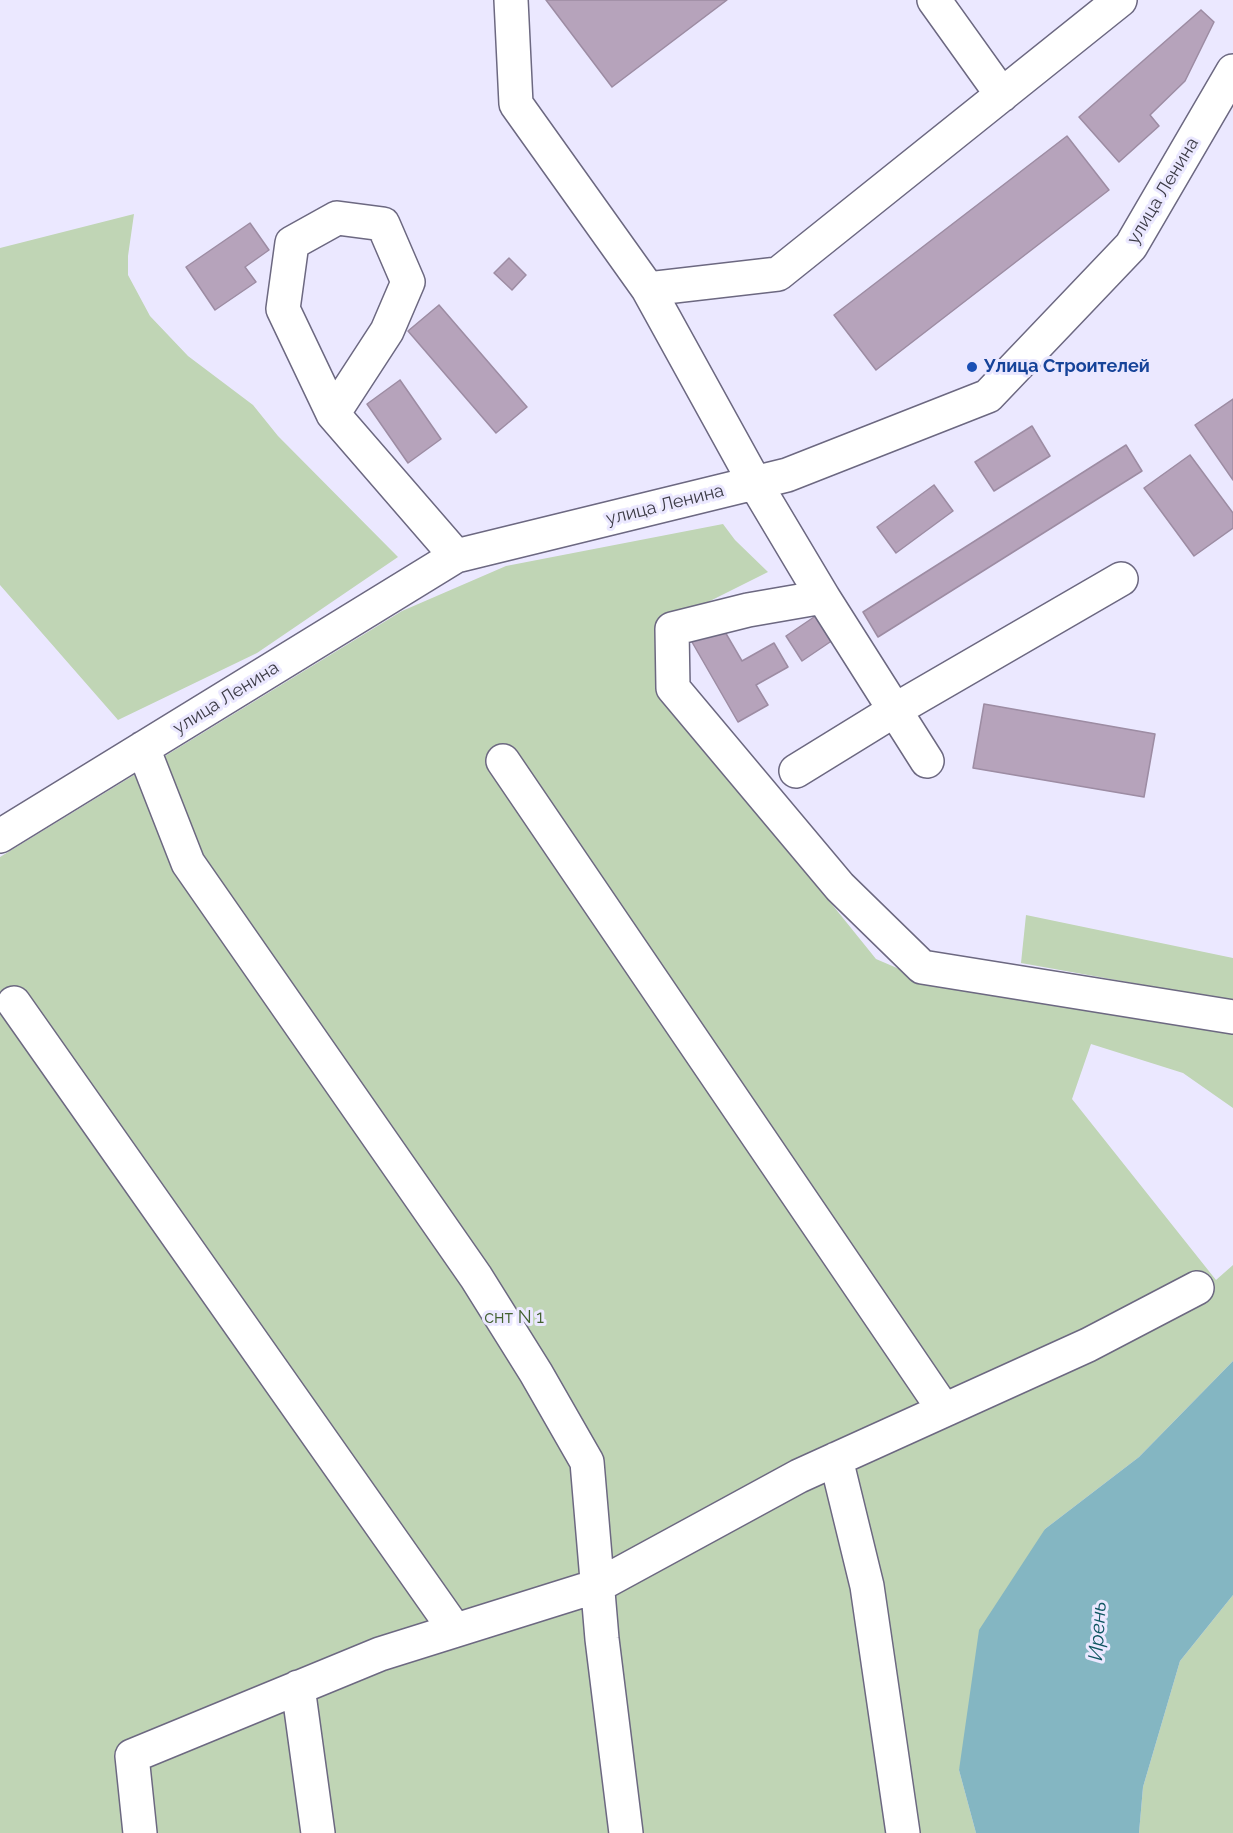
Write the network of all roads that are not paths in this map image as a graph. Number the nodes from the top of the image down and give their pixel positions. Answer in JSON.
{"nodes":[{"id":1,"x":511,"y":0,"type":"edge"},
{"id":2,"x":934,"y":0,"type":"edge"},
{"id":3,"x":1120,"y":0,"type":"edge"},
{"id":4,"x":1233,"y":71,"type":"edge"},
{"id":5,"x":1002,"y":94,"type":"junction"},
{"id":6,"x":648,"y":289,"type":"junction"},
{"id":7,"x":333,"y":414,"type":"junction"},
{"id":8,"x":755,"y":483,"type":"junction"},
{"id":9,"x":456,"y":556,"type":"junction"},
{"id":10,"x":1121,"y":579,"type":"dead end"},
{"id":11,"x":823,"y":597,"type":"junction"},
{"id":12,"x":895,"y":710,"type":"junction"},
{"id":13,"x":143,"y":748,"type":"junction"},
{"id":14,"x":503,"y":761,"type":"dead end"},
{"id":15,"x":927,"y":761,"type":"dead end"},
{"id":16,"x":796,"y":771,"type":"dead end"},
{"id":17,"x":0,"y":836,"type":"edge"},
{"id":18,"x":14,"y":1003,"type":"dead end"},
{"id":19,"x":1233,"y":1017,"type":"edge"},
{"id":20,"x":1197,"y":1288,"type":"dead end"},
{"id":21,"x":944,"y":1410,"type":"junction"},
{"id":22,"x":836,"y":1459,"type":"junction"},
{"id":23,"x":597,"y":1586,"type":"junction"},
{"id":24,"x":455,"y":1630,"type":"junction"},
{"id":25,"x":298,"y":1687,"type":"junction"},
{"id":26,"x":140,"y":1833,"type":"edge"},
{"id":27,"x":318,"y":1833,"type":"edge"},
{"id":28,"x":626,"y":1833,"type":"edge"},
{"id":29,"x":903,"y":1833,"type":"edge"}],
"edges":[{"from":1,"to":6,"type":"street"},
{"from":2,"to":5,"type":"street"},
{"from":3,"to":5,"type":"street"},
{"from":4,"to":8,"type":"street","name":"улица Ленина"},
{"from":5,"to":6,"type":"street"},
{"from":6,"to":8,"type":"street"},
{"from":7,"to":7,"type":"street"},
{"from":7,"to":9,"type":"street"},
{"from":8,"to":9,"type":"street","name":"улица Ленина"},
{"from":8,"to":11,"type":"street"},
{"from":9,"to":13,"type":"street","name":"улица Ленина"},
{"from":10,"to":12,"type":"street"},
{"from":11,"to":12,"type":"street"},
{"from":11,"to":19,"type":"street"},
{"from":12,"to":15,"type":"street"},
{"from":12,"to":16,"type":"street"},
{"from":13,"to":17,"type":"street","name":"улица Ленина"},
{"from":13,"to":23,"type":"street"},
{"from":14,"to":21,"type":"street"},
{"from":18,"to":24,"type":"street"},
{"from":20,"to":21,"type":"street"},
{"from":21,"to":22,"type":"street"},
{"from":22,"to":23,"type":"street"},
{"from":22,"to":29,"type":"street"},
{"from":23,"to":24,"type":"street"},
{"from":23,"to":28,"type":"street"},
{"from":24,"to":25,"type":"street"},
{"from":25,"to":26,"type":"street"},
{"from":25,"to":27,"type":"street"}]}
